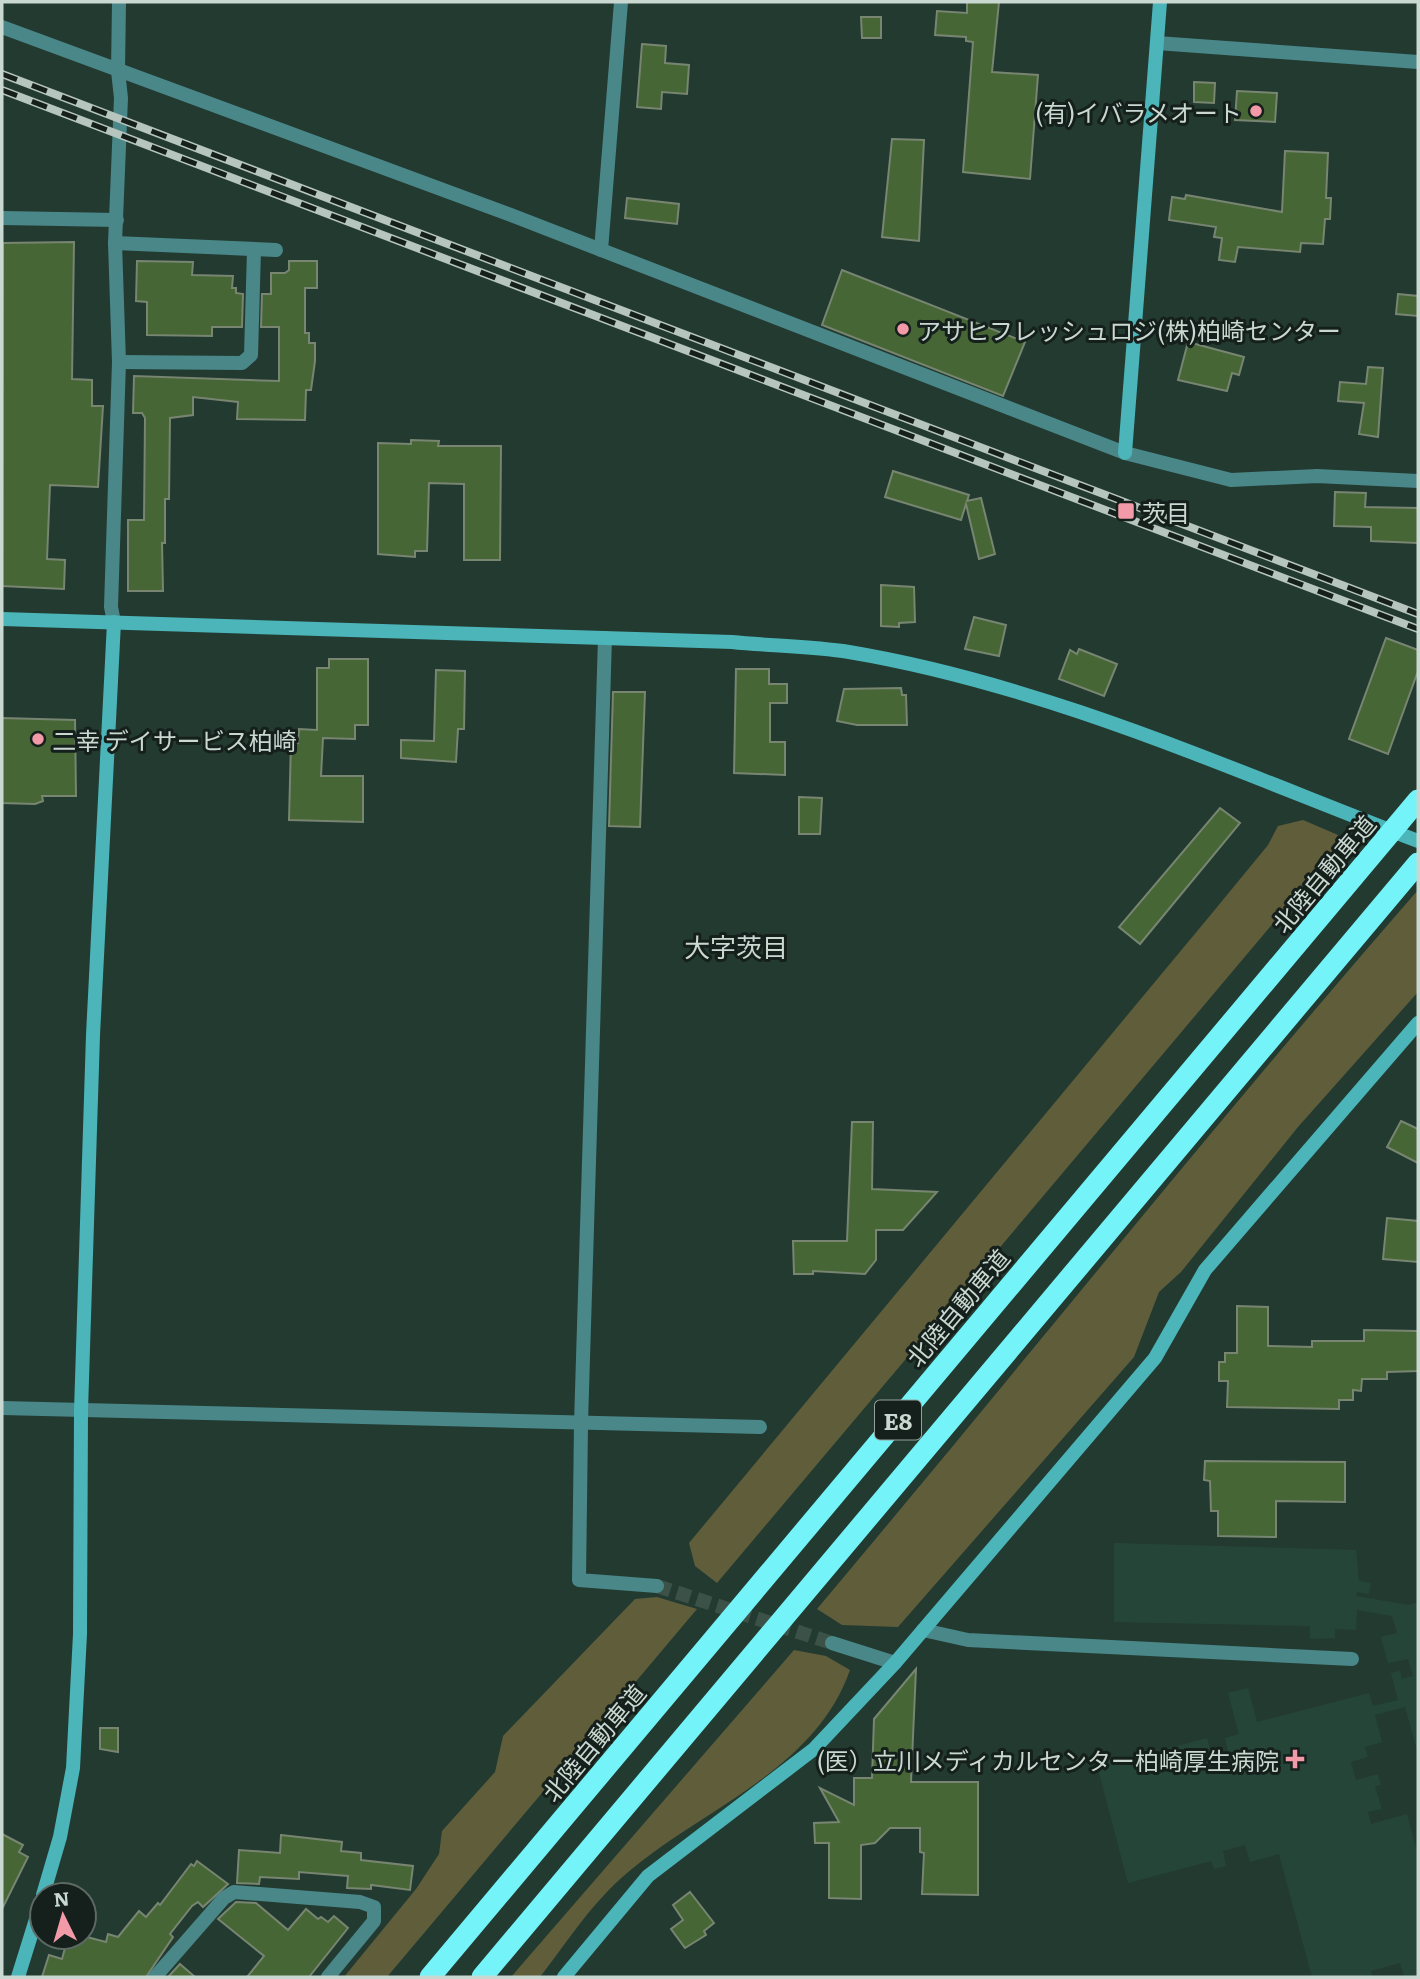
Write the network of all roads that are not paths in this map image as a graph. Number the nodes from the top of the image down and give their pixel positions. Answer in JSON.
{"nodes":[{"id":1,"x":119,"y":2,"type":"edge"},
{"id":2,"x":621,"y":2,"type":"edge"},
{"id":3,"x":1160,"y":2,"type":"edge"},
{"id":4,"x":2,"y":27,"type":"edge"},
{"id":5,"x":1157,"y":43,"type":"junction"},
{"id":6,"x":1418,"y":62,"type":"edge"},
{"id":7,"x":118,"y":71,"type":"junction"},
{"id":8,"x":2,"y":218,"type":"edge"},
{"id":9,"x":117,"y":220,"type":"junction"},
{"id":10,"x":115,"y":243,"type":"junction"},
{"id":11,"x":254,"y":250,"type":"junction"},
{"id":12,"x":276,"y":250,"type":"dead end"},
{"id":13,"x":601,"y":250,"type":"junction"},
{"id":14,"x":119,"y":362,"type":"junction"},
{"id":15,"x":1125,"y":453,"type":"junction"},
{"id":16,"x":1418,"y":481,"type":"edge"},
{"id":17,"x":2,"y":619,"type":"edge"},
{"id":18,"x":114,"y":622,"type":"junction"},
{"id":19,"x":605,"y":638,"type":"junction"},
{"id":20,"x":1418,"y":800,"type":"edge"},
{"id":21,"x":1418,"y":841,"type":"edge"},
{"id":22,"x":1413,"y":870,"type":"edge"},
{"id":23,"x":1418,"y":1023,"type":"edge"},
{"id":24,"x":2,"y":1408,"type":"edge"},
{"id":25,"x":81,"y":1411,"type":"junction"},
{"id":26,"x":581,"y":1424,"type":"junction"},
{"id":27,"x":760,"y":1427,"type":"dead end"},
{"id":28,"x":657,"y":1586,"type":"tunnel mouth"},
{"id":29,"x":923,"y":1630,"type":"junction"},
{"id":30,"x":832,"y":1643,"type":"tunnel mouth"},
{"id":31,"x":1352,"y":1659,"type":"dead end"},
{"id":32,"x":895,"y":1663,"type":"junction"},
{"id":33,"x":47,"y":1881,"type":"edge"},
{"id":34,"x":28,"y":1945,"type":"edge"},
{"id":35,"x":18,"y":1977,"type":"edge"},
{"id":36,"x":155,"y":1977,"type":"edge"},
{"id":37,"x":328,"y":1977,"type":"edge"},
{"id":38,"x":430,"y":1977,"type":"edge"},
{"id":39,"x":482,"y":1977,"type":"edge"},
{"id":40,"x":564,"y":1977,"type":"edge"}],
"edges":[{"from":1,"to":7,"type":"street"},
{"from":2,"to":13,"type":"street"},
{"from":3,"to":5,"type":"street"},
{"from":4,"to":7,"type":"street"},
{"from":5,"to":6,"type":"street"},
{"from":5,"to":15,"type":"street"},
{"from":7,"to":9,"type":"street"},
{"from":7,"to":13,"type":"street"},
{"from":8,"to":9,"type":"street"},
{"from":9,"to":10,"type":"street"},
{"from":10,"to":11,"type":"street"},
{"from":10,"to":14,"type":"street"},
{"from":11,"to":12,"type":"street"},
{"from":11,"to":14,"type":"street"},
{"from":13,"to":15,"type":"street"},
{"from":14,"to":18,"type":"street"},
{"from":15,"to":16,"type":"street"},
{"from":17,"to":18,"type":"street"},
{"from":18,"to":19,"type":"street"},
{"from":18,"to":25,"type":"street"},
{"from":19,"to":21,"type":"street"},
{"from":19,"to":26,"type":"street"},
{"from":20,"to":38,"type":"highway","name":"北陸自動車道","number":"E8"},
{"from":22,"to":39,"type":"highway","number":"E8"},
{"from":23,"to":29,"type":"street"},
{"from":24,"to":25,"type":"street"},
{"from":25,"to":26,"type":"street"},
{"from":25,"to":33,"type":"street"},
{"from":26,"to":27,"type":"street"},
{"from":26,"to":28,"type":"street"},
{"from":29,"to":31,"type":"street"},
{"from":29,"to":32,"type":"street"},
{"from":30,"to":32,"type":"street"},
{"from":32,"to":40,"type":"street"},
{"from":34,"to":35,"type":"street"},
{"from":36,"to":37,"type":"street"}]}
